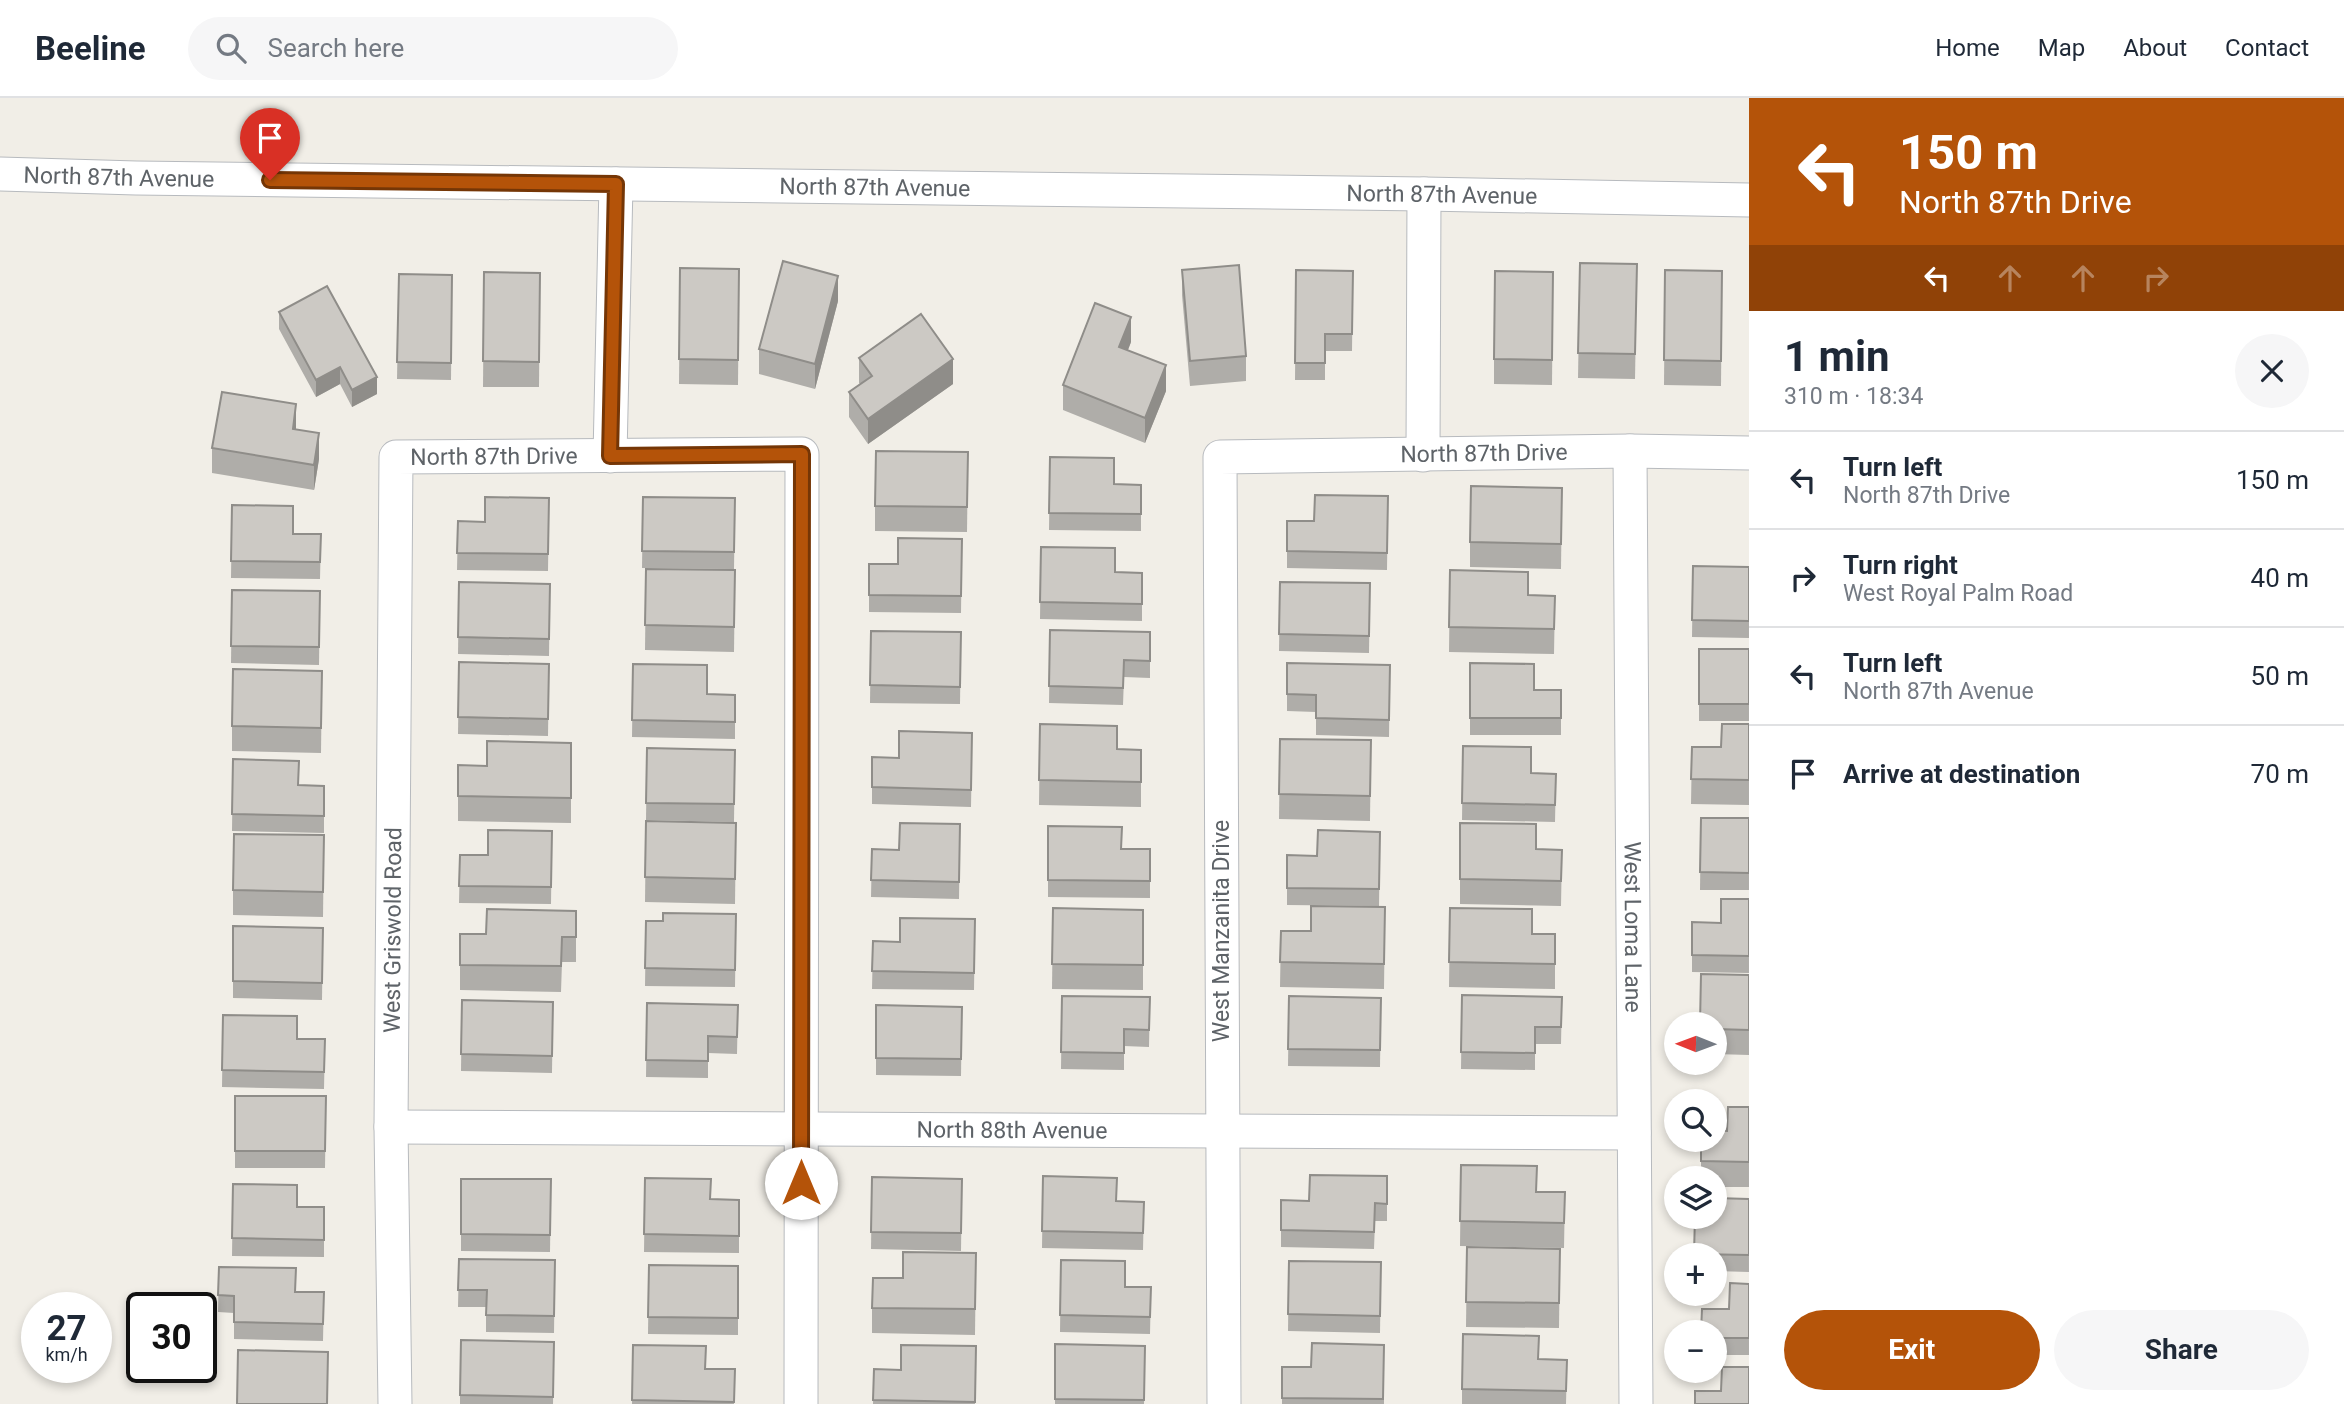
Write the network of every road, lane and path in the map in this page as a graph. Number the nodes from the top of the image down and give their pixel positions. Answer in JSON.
{"nodes":[{"id":1,"x":0,"y":174,"type":"edge"},
{"id":2,"x":616,"y":184,"type":"junction"},
{"id":3,"x":1424,"y":194,"type":"junction"},
{"id":4,"x":1749,"y":200,"type":"edge"},
{"id":5,"x":1630,"y":451,"type":"junction"},
{"id":6,"x":1749,"y":453,"type":"edge"},
{"id":7,"x":610,"y":456,"type":"junction"},
{"id":8,"x":1423,"y":456,"type":"junction"},
{"id":9,"x":396,"y":457,"type":"joint"},
{"id":10,"x":1220,"y":457,"type":"joint"},
{"id":11,"x":391,"y":1127,"type":"junction"},
{"id":12,"x":801,"y":1128,"type":"junction"},
{"id":13,"x":1222,"y":1130,"type":"junction"},
{"id":14,"x":1634,"y":1133,"type":"junction"},
{"id":15,"x":395,"y":1404,"type":"edge"},
{"id":16,"x":801,"y":1404,"type":"edge"},
{"id":17,"x":1224,"y":1404,"type":"edge"},
{"id":18,"x":1636,"y":1404,"type":"edge"}],
"edges":[{"from":1,"to":2,"type":"street","name":"North 87th Avenue"},
{"from":2,"to":3,"type":"street","name":"North 87th Avenue"},
{"from":2,"to":7,"type":"street"},
{"from":3,"to":4,"type":"street","name":"North 87th Avenue"},
{"from":3,"to":8,"type":"street"},
{"from":5,"to":6,"type":"street","name":"North 87th Drive"},
{"from":5,"to":8,"type":"street","name":"North 87th Drive"},
{"from":5,"to":14,"type":"street","name":"West Loma Lane"},
{"from":7,"to":9,"type":"street","name":"North 87th Drive"},
{"from":7,"to":12,"type":"street","name":"North 87th Drive"},
{"from":8,"to":10,"type":"street","name":"North 87th Drive"},
{"from":9,"to":11,"type":"street","name":"West Griswold Road"},
{"from":10,"to":13,"type":"street","name":"West Manzanita Drive"},
{"from":11,"to":12,"type":"street","name":"North 88th Avenue"},
{"from":11,"to":15,"type":"street","name":"West Griswold Road"},
{"from":12,"to":13,"type":"street","name":"North 88th Avenue"},
{"from":12,"to":16,"type":"street"},
{"from":13,"to":14,"type":"street","name":"North 88th Avenue"},
{"from":13,"to":17,"type":"street","name":"West Manzanita Drive"},
{"from":14,"to":18,"type":"street","name":"West Loma Lane"}]}
